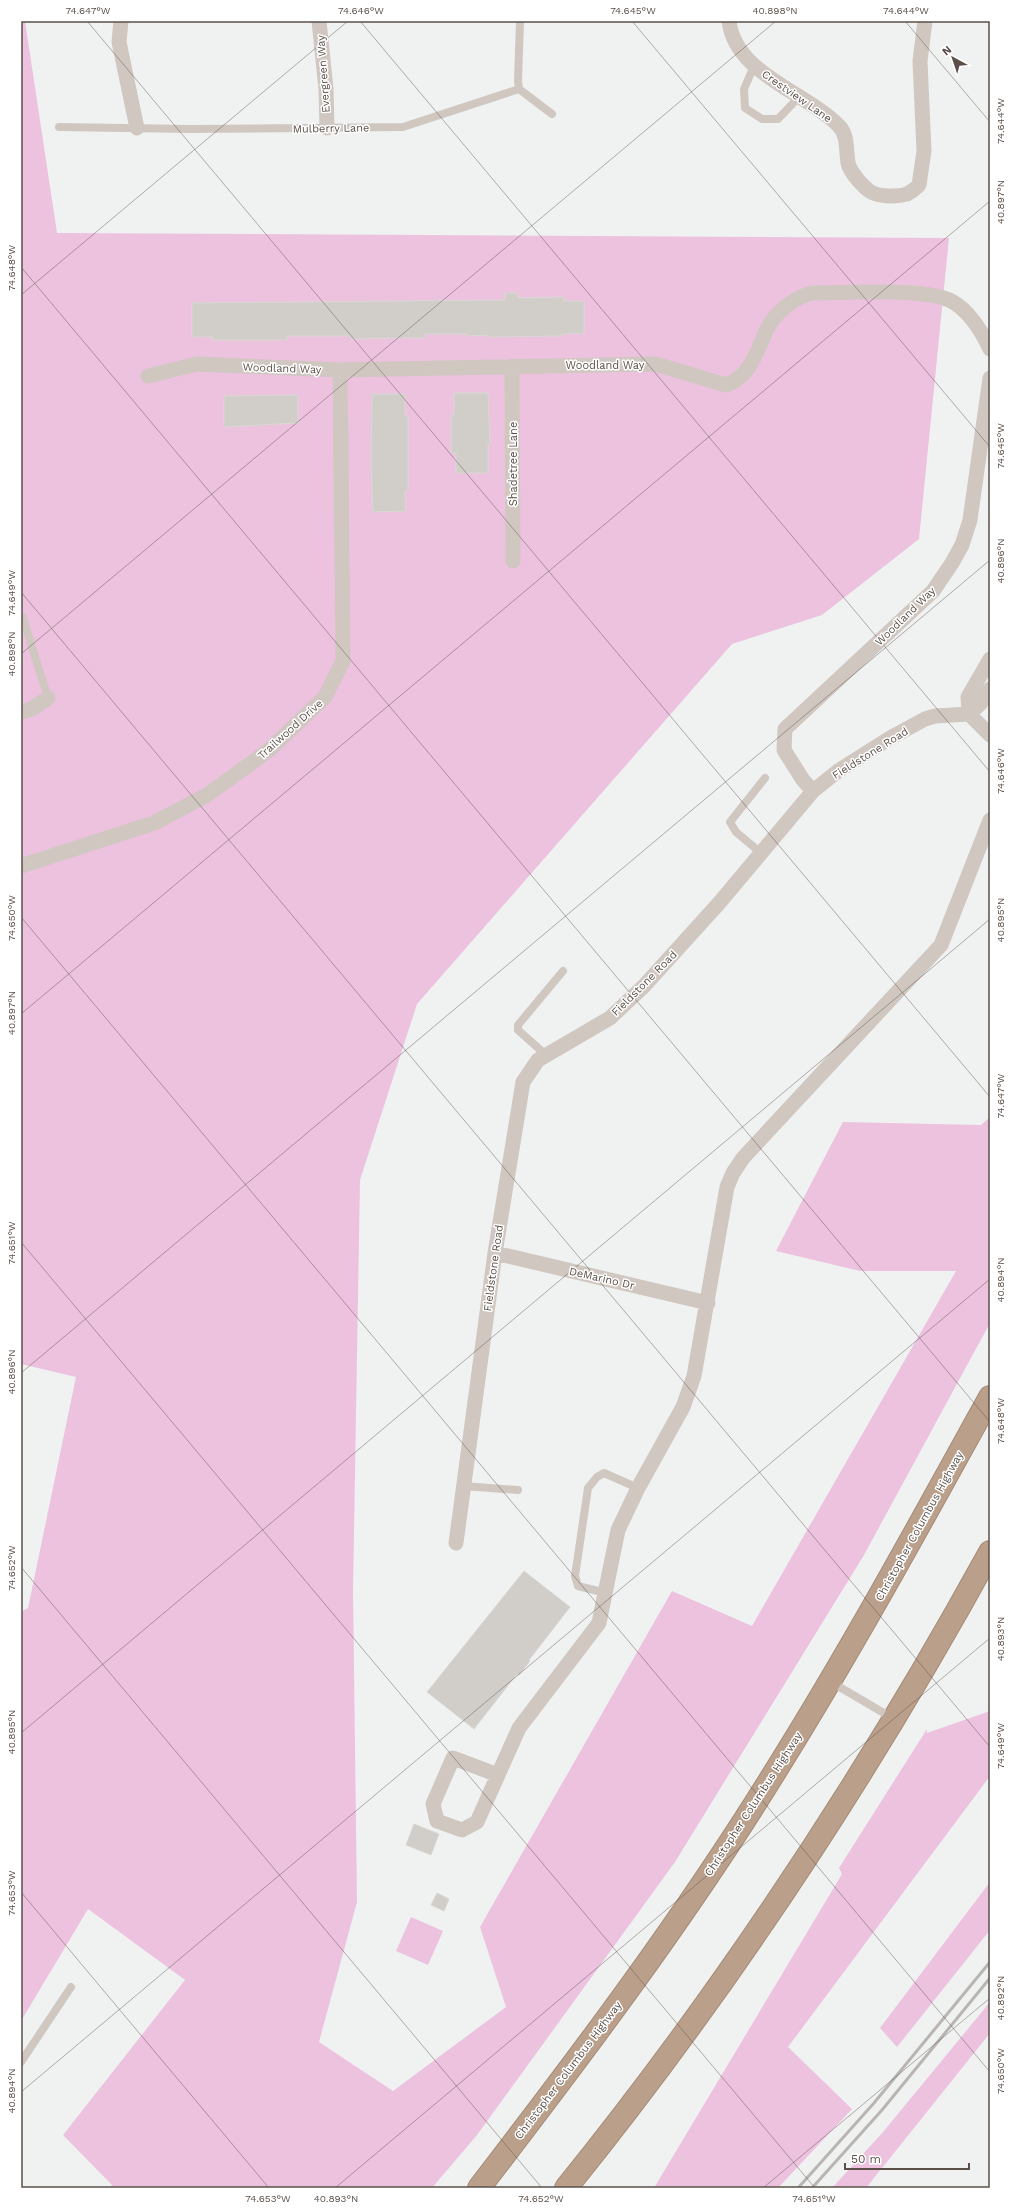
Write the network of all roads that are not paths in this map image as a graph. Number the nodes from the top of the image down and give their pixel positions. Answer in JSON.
{"nodes":[{"id":1,"x":120,"y":21,"type":"edge"},
{"id":2,"x":319,"y":21,"type":"edge"},
{"id":3,"x":520,"y":21,"type":"edge"},
{"id":4,"x":729,"y":21,"type":"edge"},
{"id":5,"x":925,"y":21,"type":"edge"},
{"id":6,"x":754,"y":66,"type":"junction"},
{"id":7,"x":519,"y":89,"type":"junction"},
{"id":8,"x":799,"y":97,"type":"junction"},
{"id":9,"x":552,"y":114,"type":"dead end"},
{"id":10,"x":59,"y":126,"type":"dead end"},
{"id":11,"x":137,"y":128,"type":"junction"},
{"id":12,"x":327,"y":128,"type":"junction"},
{"id":13,"x":990,"y":349,"type":"edge"},
{"id":14,"x":512,"y":366,"type":"junction"},
{"id":15,"x":340,"y":370,"type":"junction"},
{"id":16,"x":148,"y":376,"type":"dead end"},
{"id":17,"x":990,"y":378,"type":"edge"},
{"id":18,"x":513,"y":561,"type":"dead end"},
{"id":19,"x":23,"y":618,"type":"dead end"},
{"id":20,"x":990,"y":659,"type":"edge"},
{"id":21,"x":990,"y":689,"type":"edge"},
{"id":22,"x":48,"y":698,"type":"joint"},
{"id":23,"x":21,"y":712,"type":"edge"},
{"id":24,"x":969,"y":714,"type":"junction"},
{"id":25,"x":990,"y":735,"type":"edge"},
{"id":26,"x":764,"y":778,"type":"dead end"},
{"id":27,"x":813,"y":791,"type":"junction"},
{"id":28,"x":990,"y":820,"type":"edge"},
{"id":29,"x":761,"y":853,"type":"junction"},
{"id":30,"x":21,"y":866,"type":"edge"},
{"id":31,"x":563,"y":971,"type":"dead end"},
{"id":32,"x":546,"y":1055,"type":"junction"},
{"id":33,"x":495,"y":1253,"type":"junction"},
{"id":34,"x":708,"y":1303,"type":"junction"},
{"id":35,"x":990,"y":1397,"type":"edge"},
{"id":36,"x":463,"y":1486,"type":"junction"},
{"id":37,"x":638,"y":1488,"type":"junction"},
{"id":38,"x":518,"y":1490,"type":"dead end"},
{"id":39,"x":456,"y":1543,"type":"dead end"},
{"id":40,"x":990,"y":1552,"type":"edge"},
{"id":41,"x":606,"y":1593,"type":"junction"},
{"id":42,"x":830,"y":1682,"type":"junction"},
{"id":43,"x":894,"y":1719,"type":"junction"},
{"id":44,"x":498,"y":1775,"type":"junction"},
{"id":45,"x":71,"y":1987,"type":"dead end"},
{"id":46,"x":21,"y":2062,"type":"edge"},
{"id":47,"x":479,"y":2188,"type":"edge"},
{"id":48,"x":566,"y":2188,"type":"edge"}],
"edges":[{"from":1,"to":11,"type":"street"},
{"from":2,"to":12,"type":"street","name":"Evergreen Way"},
{"from":3,"to":7,"type":"lane"},
{"from":4,"to":6,"type":"street","name":"Crestview Lane"},
{"from":5,"to":8,"type":"street","name":"Crestview Lane"},
{"from":6,"to":8,"type":"street","name":"Crestview Lane"},
{"from":6,"to":8,"type":"lane"},
{"from":7,"to":9,"type":"lane"},
{"from":7,"to":12,"type":"lane","name":"Mulberry Lane"},
{"from":10,"to":11,"type":"lane","name":"Mulberry Lane"},
{"from":11,"to":12,"type":"lane","name":"Mulberry Lane"},
{"from":13,"to":14,"type":"street","name":"Woodland Way"},
{"from":14,"to":15,"type":"street","name":"Woodland Way"},
{"from":14,"to":18,"type":"street","name":"Shadetree Lane"},
{"from":15,"to":16,"type":"street","name":"Woodland Way"},
{"from":15,"to":30,"type":"street","name":"Trailwood Drive"},
{"from":17,"to":27,"type":"street","name":"Woodland Way"},
{"from":19,"to":22,"type":"lane"},
{"from":20,"to":24,"type":"street"},
{"from":21,"to":24,"type":"street"},
{"from":22,"to":23,"type":"street"},
{"from":24,"to":25,"type":"street"},
{"from":24,"to":27,"type":"street","name":"Fieldstone Road"},
{"from":26,"to":29,"type":"lane"},
{"from":27,"to":29,"type":"street","name":"Fieldstone Road"},
{"from":28,"to":34,"type":"street"},
{"from":29,"to":32,"type":"street","name":"Fieldstone Road"},
{"from":31,"to":32,"type":"lane"},
{"from":32,"to":33,"type":"street","name":"Fieldstone Road"},
{"from":33,"to":34,"type":"street","name":"DeMarino Dr"},
{"from":33,"to":36,"type":"street","name":"Fieldstone Road"},
{"from":34,"to":37,"type":"street"},
{"from":35,"to":42,"type":"highway","name":"Christopher Columbus Highway"},
{"from":36,"to":38,"type":"lane"},
{"from":36,"to":39,"type":"street","name":"Fieldstone Road"},
{"from":37,"to":41,"type":"street"},
{"from":37,"to":41,"type":"lane"},
{"from":40,"to":43,"type":"highway"},
{"from":41,"to":44,"type":"street"},
{"from":42,"to":43,"type":"lane"},
{"from":42,"to":47,"type":"highway","name":"Christopher Columbus Highway"},
{"from":43,"to":48,"type":"highway"},
{"from":44,"to":44,"type":"street"},
{"from":45,"to":46,"type":"lane"}]}
